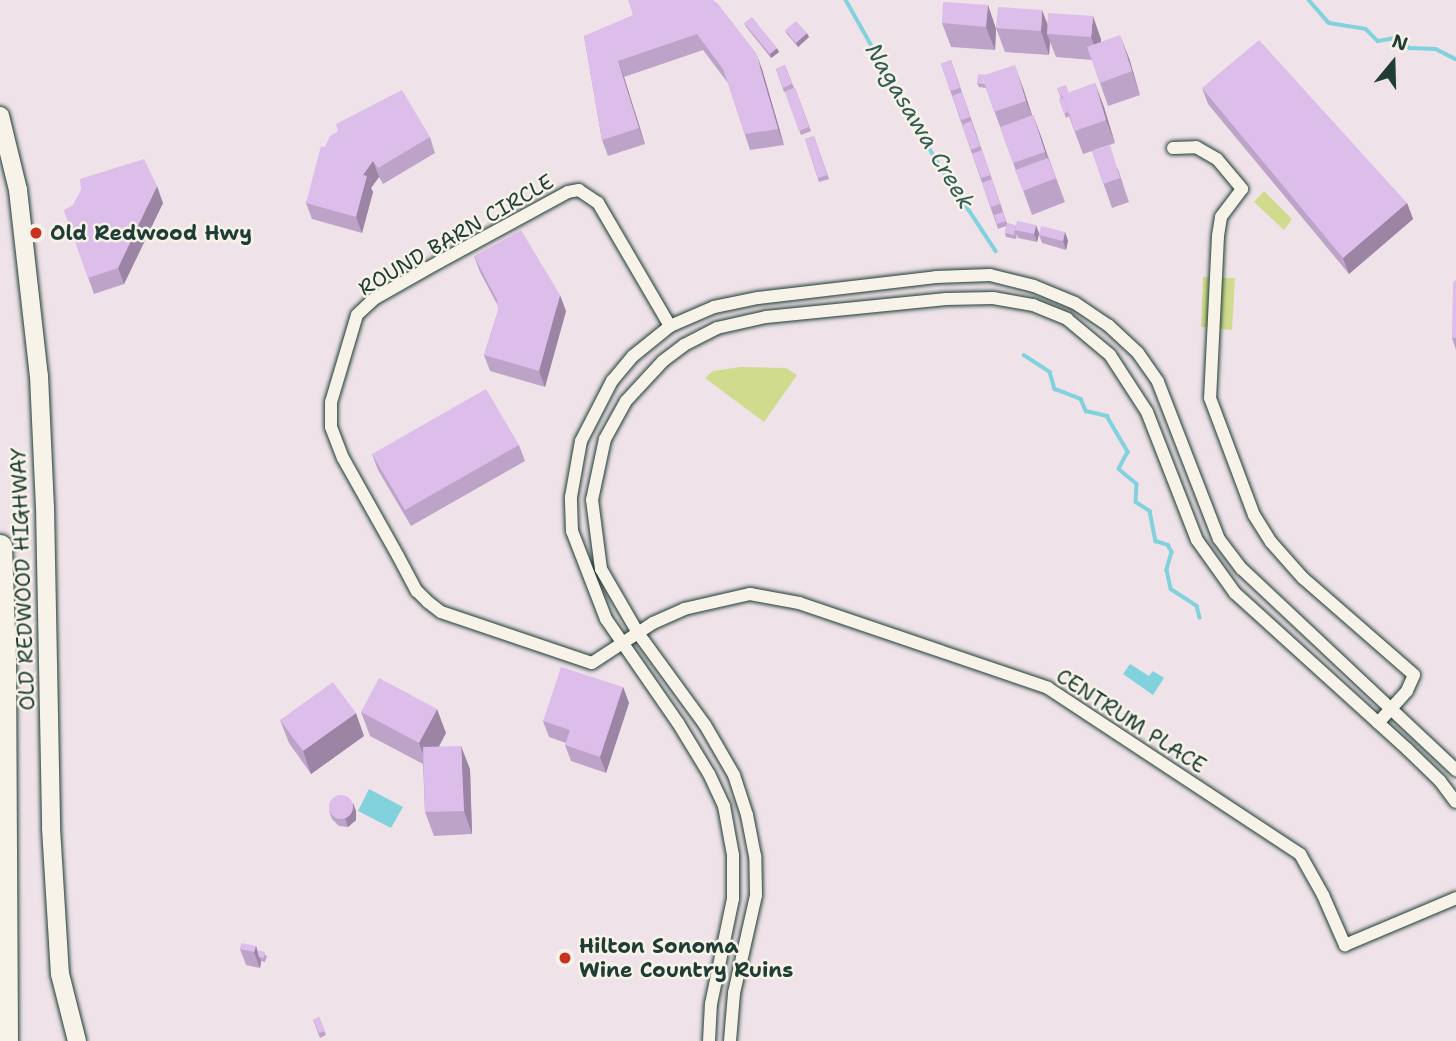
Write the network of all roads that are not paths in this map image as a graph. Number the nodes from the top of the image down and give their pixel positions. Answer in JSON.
{"nodes":[{"id":1,"x":0,"y":116,"type":"edge"},
{"id":2,"x":1173,"y":148,"type":"dead end"},
{"id":3,"x":670,"y":326,"type":"junction"},
{"id":4,"x":0,"y":546,"type":"edge"},
{"id":5,"x":638,"y":633,"type":"junction"},
{"id":6,"x":623,"y":645,"type":"junction"},
{"id":7,"x":1392,"y":709,"type":"junction"},
{"id":8,"x":1378,"y":723,"type":"junction"},
{"id":9,"x":1456,"y":770,"type":"edge"},
{"id":10,"x":1456,"y":802,"type":"edge"},
{"id":11,"x":1456,"y":898,"type":"edge"},
{"id":12,"x":6,"y":1041,"type":"edge"},
{"id":13,"x":77,"y":1041,"type":"edge"},
{"id":14,"x":709,"y":1041,"type":"edge"},
{"id":15,"x":730,"y":1041,"type":"edge"}],
"edges":[{"from":1,"to":13,"type":"main road","name":"OLD REDWOOD HIGHWAY"},
{"from":2,"to":7,"type":"street"},
{"from":3,"to":6,"type":"street"},
{"from":3,"to":6,"type":"street","name":"ROUND BARN CIRCLE"},
{"from":3,"to":7,"type":"street"},
{"from":4,"to":12,"type":"highway"},
{"from":5,"to":6,"type":"street","name":"ROUND BARN CIRCLE"},
{"from":5,"to":8,"type":"street"},
{"from":5,"to":11,"type":"street","name":"CENTRUM PLACE"},
{"from":5,"to":15,"type":"street"},
{"from":6,"to":14,"type":"street"},
{"from":7,"to":8,"type":"street"},
{"from":7,"to":9,"type":"street"},
{"from":8,"to":10,"type":"street"}]}
